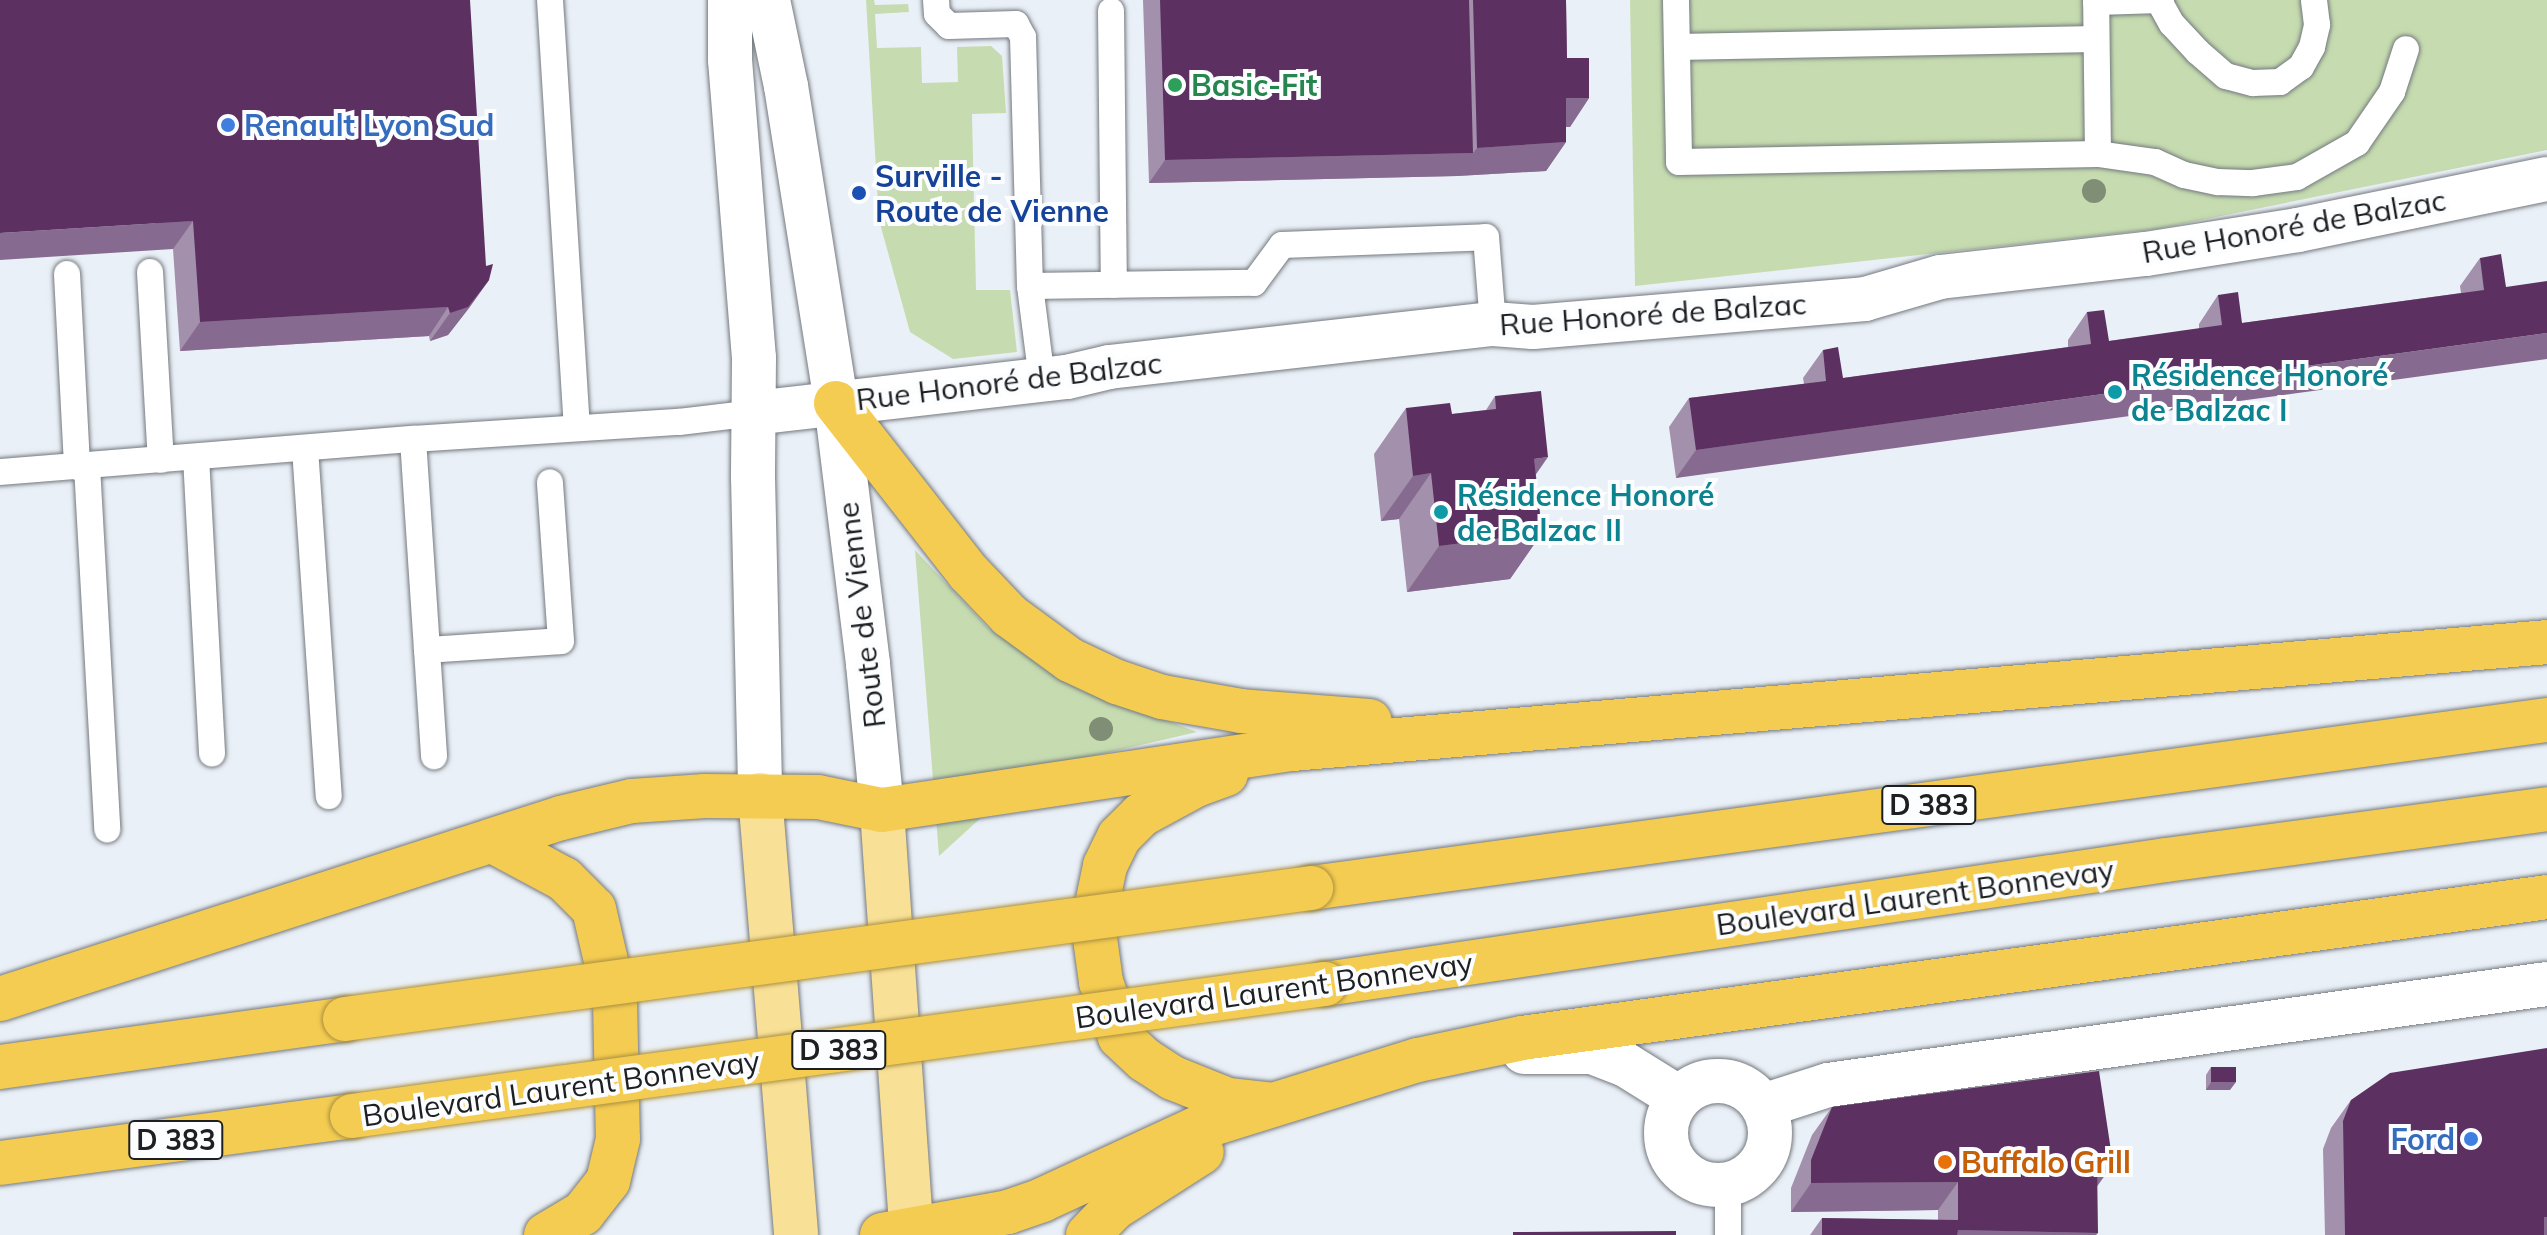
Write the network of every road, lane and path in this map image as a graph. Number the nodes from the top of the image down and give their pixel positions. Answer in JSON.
{"nodes":[{"id":1,"x":550,"y":0,"type":"edge"},
{"id":2,"x":730,"y":0,"type":"edge"},
{"id":3,"x":768,"y":0,"type":"edge"},
{"id":4,"x":936,"y":0,"type":"edge"},
{"id":5,"x":1676,"y":0,"type":"edge"},
{"id":6,"x":2160,"y":0,"type":"edge"},
{"id":7,"x":2314,"y":0,"type":"edge"},
{"id":8,"x":2096,"y":1,"type":"edge"},
{"id":9,"x":1111,"y":11,"type":"dead end"},
{"id":10,"x":2096,"y":39,"type":"junction"},
{"id":11,"x":1677,"y":47,"type":"junction"},
{"id":12,"x":2406,"y":49,"type":"dead end"},
{"id":13,"x":2098,"y":154,"type":"junction"},
{"id":14,"x":2547,"y":179,"type":"edge"},
{"id":15,"x":150,"y":272,"type":"dead end"},
{"id":16,"x":67,"y":274,"type":"dead end"},
{"id":17,"x":1114,"y":285,"type":"junction"},
{"id":18,"x":1030,"y":286,"type":"junction"},
{"id":19,"x":1493,"y":324,"type":"junction"},
{"id":20,"x":1042,"y":380,"type":"junction"},
{"id":21,"x":836,"y":403,"type":"junction"},
{"id":22,"x":754,"y":413,"type":"junction"},
{"id":23,"x":577,"y":427,"type":"junction"},
{"id":24,"x":413,"y":439,"type":"junction"},
{"id":25,"x":305,"y":448,"type":"junction"},
{"id":26,"x":196,"y":457,"type":"junction"},
{"id":27,"x":161,"y":460,"type":"junction"},
{"id":28,"x":82,"y":466,"type":"junction"},
{"id":29,"x":0,"y":472,"type":"edge"},
{"id":30,"x":550,"y":482,"type":"dead end"},
{"id":31,"x":2547,"y":642,"type":"edge"},
{"id":32,"x":427,"y":650,"type":"junction"},
{"id":33,"x":2547,"y":720,"type":"edge"},
{"id":34,"x":1504,"y":732,"type":"junction"},
{"id":35,"x":1292,"y":749,"type":"junction"},
{"id":36,"x":212,"y":754,"type":"dead end"},
{"id":37,"x":434,"y":756,"type":"dead end"},
{"id":38,"x":760,"y":795,"type":"junction"},
{"id":39,"x":329,"y":796,"type":"dead end"},
{"id":40,"x":2547,"y":809,"type":"edge"},
{"id":41,"x":882,"y":810,"type":"junction"},
{"id":42,"x":107,"y":829,"type":"dead end"},
{"id":43,"x":493,"y":841,"type":"junction"},
{"id":44,"x":2547,"y":897,"type":"edge"},
{"id":45,"x":2547,"y":984,"type":"edge"},
{"id":46,"x":0,"y":999,"type":"edge"},
{"id":47,"x":1418,"y":1060,"type":"junction"},
{"id":48,"x":0,"y":1067,"type":"edge"},
{"id":49,"x":1679,"y":1098,"type":"junction"},
{"id":50,"x":1279,"y":1105,"type":"junction"},
{"id":51,"x":1763,"y":1106,"type":"junction"},
{"id":52,"x":0,"y":1163,"type":"edge"},
{"id":53,"x":1728,"y":1184,"type":"junction"},
{"id":54,"x":902,"y":1233,"type":"edge"},
{"id":55,"x":546,"y":1235,"type":"edge"},
{"id":56,"x":796,"y":1235,"type":"edge"},
{"id":57,"x":1088,"y":1235,"type":"edge"},
{"id":58,"x":1728,"y":1235,"type":"edge"}],
"edges":[{"from":1,"to":23,"type":"lane"},
{"from":2,"to":22,"type":"street"},
{"from":3,"to":21,"type":"street","name":"Route de Vienne"},
{"from":4,"to":18,"type":"lane"},
{"from":5,"to":11,"type":"lane"},
{"from":6,"to":7,"type":"lane"},
{"from":6,"to":8,"type":"lane"},
{"from":8,"to":10,"type":"lane"},
{"from":9,"to":17,"type":"lane"},
{"from":10,"to":11,"type":"lane"},
{"from":10,"to":13,"type":"lane"},
{"from":11,"to":13,"type":"lane"},
{"from":12,"to":13,"type":"lane"},
{"from":14,"to":19,"type":"street","name":"Rue Honoré de Balzac"},
{"from":15,"to":27,"type":"lane"},
{"from":16,"to":28,"type":"lane"},
{"from":17,"to":18,"type":"lane"},
{"from":17,"to":19,"type":"lane"},
{"from":18,"to":20,"type":"lane"},
{"from":19,"to":20,"type":"street","name":"Rue Honoré de Balzac"},
{"from":20,"to":21,"type":"street","name":"Rue Honoré de Balzac"},
{"from":21,"to":22,"type":"street","name":"Rue Honoré de Balzac"},
{"from":21,"to":34,"type":"highway"},
{"from":21,"to":41,"type":"street","name":"Route de Vienne"},
{"from":22,"to":23,"type":"lane"},
{"from":22,"to":38,"type":"street"},
{"from":23,"to":24,"type":"lane"},
{"from":24,"to":25,"type":"lane"},
{"from":24,"to":32,"type":"lane"},
{"from":25,"to":26,"type":"lane"},
{"from":25,"to":39,"type":"lane"},
{"from":26,"to":27,"type":"lane"},
{"from":26,"to":36,"type":"lane"},
{"from":27,"to":28,"type":"lane"},
{"from":28,"to":29,"type":"lane"},
{"from":28,"to":42,"type":"lane"},
{"from":30,"to":32,"type":"lane"},
{"from":31,"to":34,"type":"highway"},
{"from":32,"to":37,"type":"lane"},
{"from":33,"to":48,"type":"highway","number":"D 383","bridge":true},
{"from":34,"to":35,"type":"highway"},
{"from":35,"to":41,"type":"highway"},
{"from":35,"to":50,"type":"highway"},
{"from":38,"to":41,"type":"highway"},
{"from":38,"to":43,"type":"highway"},
{"from":38,"to":56,"type":"main road"},
{"from":40,"to":52,"type":"highway","name":"Boulevard Laurent Bonnevay","number":"D 383","bridge":true},
{"from":41,"to":54,"type":"main road","name":"Route de Vienne"},
{"from":43,"to":46,"type":"highway"},
{"from":43,"to":55,"type":"highway"},
{"from":44,"to":47,"type":"highway"},
{"from":45,"to":51,"type":"street"},
{"from":47,"to":49,"type":"street"},
{"from":47,"to":50,"type":"highway"},
{"from":49,"to":51,"type":"street"},
{"from":49,"to":53,"type":"street"},
{"from":50,"to":54,"type":"highway"},
{"from":50,"to":57,"type":"highway"},
{"from":51,"to":53,"type":"street"},
{"from":53,"to":58,"type":"lane"}]}
